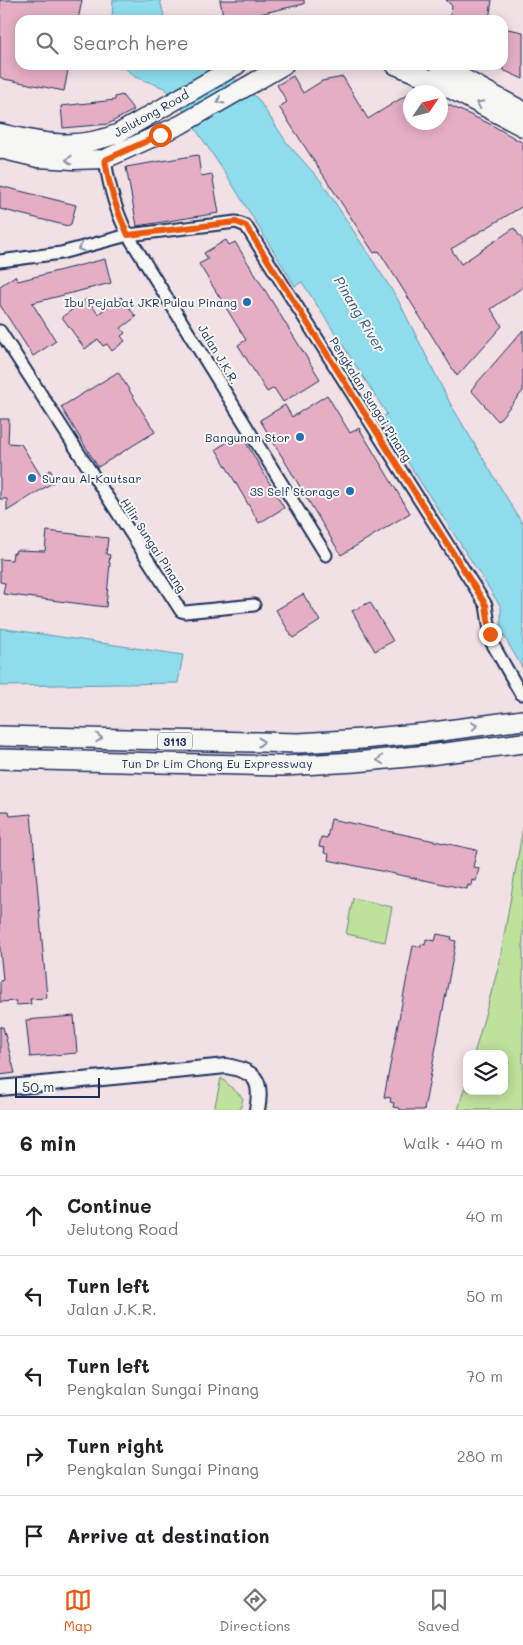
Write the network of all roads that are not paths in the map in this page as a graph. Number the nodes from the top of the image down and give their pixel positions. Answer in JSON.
{"nodes":[{"id":1,"x":228,"y":70,"type":"edge"},
{"id":2,"x":275,"y":70,"type":"edge"},
{"id":3,"x":408,"y":70,"type":"edge"},
{"id":4,"x":447,"y":70,"type":"edge"},
{"id":5,"x":523,"y":111,"type":"edge"},
{"id":6,"x":523,"y":127,"type":"edge"},
{"id":7,"x":0,"y":133,"type":"edge"},
{"id":8,"x":0,"y":149,"type":"edge"},
{"id":9,"x":105,"y":160,"type":"junction"},
{"id":10,"x":128,"y":235,"type":"junction"},
{"id":11,"x":0,"y":261,"type":"edge"},
{"id":12,"x":0,"y":331,"type":"edge"},
{"id":13,"x":326,"y":556,"type":"dead end"},
{"id":14,"x":254,"y":605,"type":"dead end"},
{"id":15,"x":521,"y":694,"type":"dead end"},
{"id":16,"x":523,"y":720,"type":"edge"},
{"id":17,"x":0,"y":725,"type":"edge"},
{"id":18,"x":0,"y":736,"type":"edge"},
{"id":19,"x":50,"y":737,"type":"junction"},
{"id":20,"x":523,"y":743,"type":"edge"},
{"id":21,"x":0,"y":760,"type":"edge"},
{"id":22,"x":50,"y":760,"type":"junction"},
{"id":23,"x":0,"y":765,"type":"edge"},
{"id":24,"x":0,"y":1088,"type":"edge"},
{"id":25,"x":258,"y":1110,"type":"edge"}],
"edges":[{"from":1,"to":7,"type":"main road","name":"Jelutong Road"},
{"from":2,"to":9,"type":"main road","name":"Jelutong Road","one_way":true},
{"from":6,"to":3,"type":"main road","one_way":true},
{"from":4,"to":5,"type":"main road"},
{"from":9,"to":8,"type":"main road","name":"Jelutong Road","one_way":true},
{"from":9,"to":10,"type":"street","name":"Jalan J.K.R."},
{"from":10,"to":11,"type":"street","name":"Pengkalan Sungai Pinang","one_way":true},
{"from":10,"to":13,"type":"street","name":"Jalan J.K.R."},
{"from":10,"to":15,"type":"street","name":"Pengkalan Sungai Pinang"},
{"from":12,"to":14,"type":"street","name":"Hilir Sungai Pinang"},
{"from":19,"to":16,"type":"highway","name":"Tun Dr Lim Chong Eu Expressway","number":"3113","one_way":true},
{"from":17,"to":19,"type":"highway"},
{"from":18,"to":19,"type":"highway","name":"Tun Dr Lim Chong Eu Expressway","number":"3113"},
{"from":20,"to":22,"type":"highway","name":"Tun Dr Lim Chong Eu Expressway","number":"3113","one_way":true},
{"from":21,"to":22,"type":"highway","name":"Tun Dr Lim Chong Eu Expressway","number":"3113"},
{"from":22,"to":23,"type":"highway"},
{"from":24,"to":25,"type":"street"}]}
